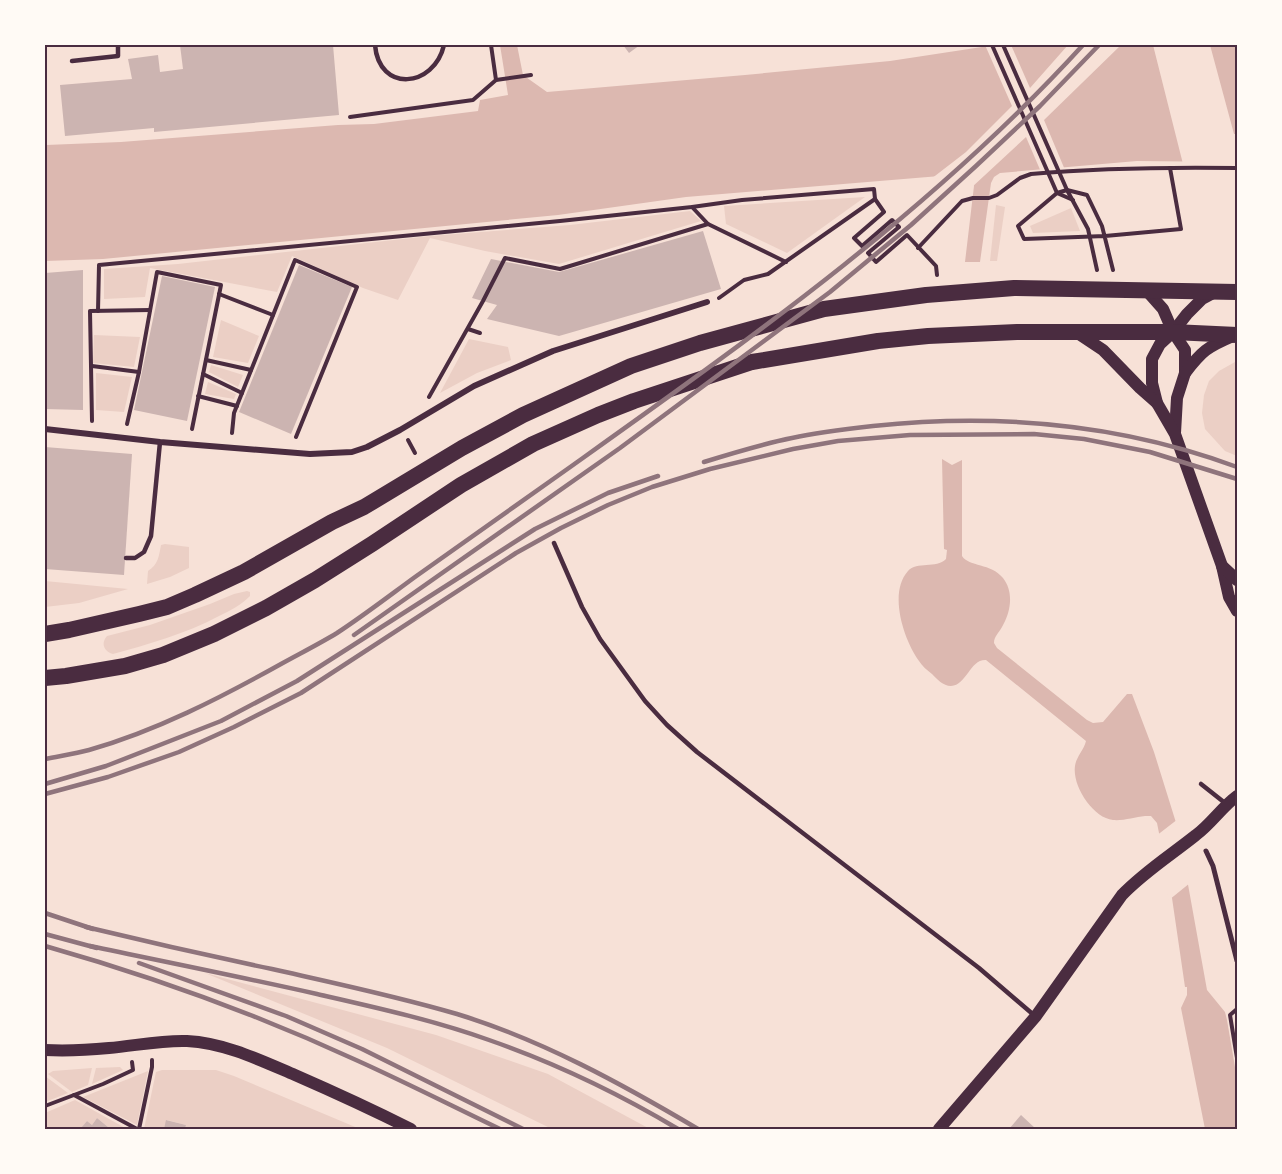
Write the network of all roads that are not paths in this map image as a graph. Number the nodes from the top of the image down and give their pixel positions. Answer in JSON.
{"nodes":[{"id":1,"x":118,"y":45,"type":"edge"},
{"id":2,"x":375,"y":45,"type":"edge"},
{"id":3,"x":444,"y":45,"type":"edge"},
{"id":4,"x":72,"y":61,"type":"dead end"},
{"id":5,"x":1147,"y":291,"type":"junction"},
{"id":6,"x":1215,"y":292,"type":"junction"},
{"id":7,"x":1237,"y":292,"type":"edge"},
{"id":8,"x":707,"y":302,"type":"road end"},
{"id":9,"x":1076,"y":332,"type":"junction"},
{"id":10,"x":1173,"y":332,"type":"junction"},
{"id":11,"x":1235,"y":335,"type":"edge"},
{"id":12,"x":1185,"y":373,"type":"junction"},
{"id":13,"x":1157,"y":402,"type":"junction"},
{"id":14,"x":45,"y":429,"type":"edge"},
{"id":15,"x":1175,"y":434,"type":"junction"},
{"id":16,"x":160,"y":442,"type":"junction"},
{"id":17,"x":554,"y":543,"type":"dead end"},
{"id":18,"x":126,"y":558,"type":"dead end"},
{"id":19,"x":1222,"y":566,"type":"junction"},
{"id":20,"x":1237,"y":580,"type":"edge"},
{"id":21,"x":1237,"y":611,"type":"edge"},
{"id":22,"x":45,"y":634,"type":"edge"},
{"id":23,"x":45,"y":678,"type":"edge"},
{"id":24,"x":1201,"y":784,"type":"dead end"},
{"id":25,"x":1237,"y":786,"type":"edge"},
{"id":26,"x":1231,"y":801,"type":"edge"},
{"id":27,"x":1206,"y":851,"type":"dead end"},
{"id":28,"x":1237,"y":961,"type":"edge"},
{"id":29,"x":1036,"y":1017,"type":"junction"},
{"id":30,"x":45,"y":1050,"type":"edge"},
{"id":31,"x":411,"y":1129,"type":"edge"},
{"id":32,"x":939,"y":1129,"type":"edge"}],
"edges":[{"from":1,"to":4,"type":"lane"},
{"from":2,"to":3,"type":"lane"},
{"from":5,"to":6,"type":"highway"},
{"from":5,"to":10,"type":"main road"},
{"from":5,"to":22,"type":"highway"},
{"from":6,"to":7,"type":"highway"},
{"from":6,"to":10,"type":"main road"},
{"from":8,"to":16,"type":"street"},
{"from":9,"to":10,"type":"highway"},
{"from":9,"to":13,"type":"main road"},
{"from":9,"to":23,"type":"highway"},
{"from":10,"to":11,"type":"highway"},
{"from":10,"to":12,"type":"main road"},
{"from":10,"to":13,"type":"main road"},
{"from":11,"to":12,"type":"main road"},
{"from":12,"to":15,"type":"main road"},
{"from":13,"to":15,"type":"main road"},
{"from":14,"to":16,"type":"street"},
{"from":15,"to":19,"type":"main road"},
{"from":16,"to":18,"type":"lane"},
{"from":17,"to":29,"type":"lane"},
{"from":19,"to":20,"type":"main road"},
{"from":19,"to":21,"type":"main road"},
{"from":24,"to":26,"type":"lane"},
{"from":25,"to":26,"type":"main road"},
{"from":26,"to":29,"type":"main road"},
{"from":27,"to":28,"type":"street"},
{"from":29,"to":32,"type":"main road"},
{"from":30,"to":31,"type":"main road"}]}
